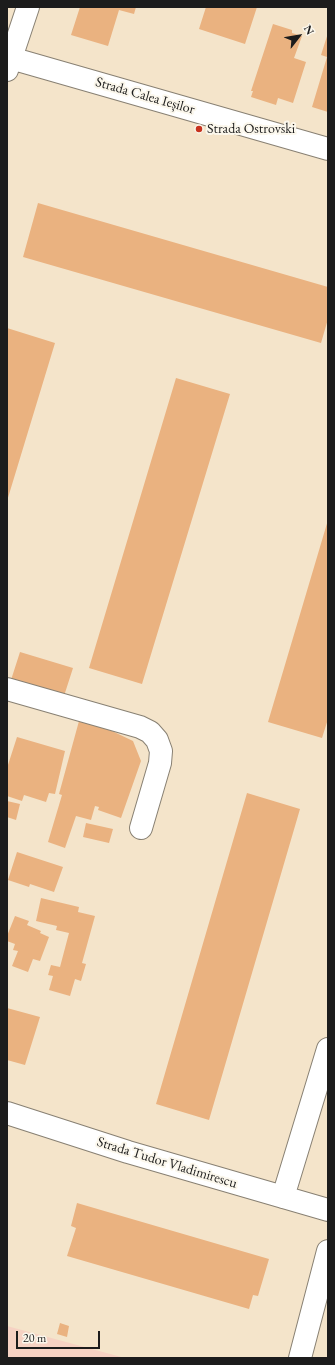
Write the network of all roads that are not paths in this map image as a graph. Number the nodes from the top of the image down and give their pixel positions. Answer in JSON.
{"nodes":[{"id":1,"x":28,"y":7,"type":"edge"},
{"id":2,"x":8,"y":62,"type":"edge"},
{"id":3,"x":328,"y":149,"type":"edge"},
{"id":4,"x":7,"y":689,"type":"edge"},
{"id":5,"x":142,"y":828,"type":"dead end"},
{"id":6,"x":328,"y":1049,"type":"edge"},
{"id":7,"x":7,"y":1113,"type":"edge"},
{"id":8,"x":283,"y":1197,"type":"junction"},
{"id":9,"x":328,"y":1210,"type":"edge"},
{"id":10,"x":328,"y":1251,"type":"edge"},
{"id":11,"x":300,"y":1358,"type":"edge"}],
"edges":[{"from":1,"to":2,"type":"street"},
{"from":2,"to":3,"type":"street","name":"Strada Calea Ieșilor"},
{"from":4,"to":5,"type":"street"},
{"from":6,"to":8,"type":"street"},
{"from":7,"to":8,"type":"street","name":"Strada Tudor Vladimirescu"},
{"from":8,"to":9,"type":"street","name":"Strada Tudor Vladimirescu"},
{"from":10,"to":11,"type":"street"}]}
